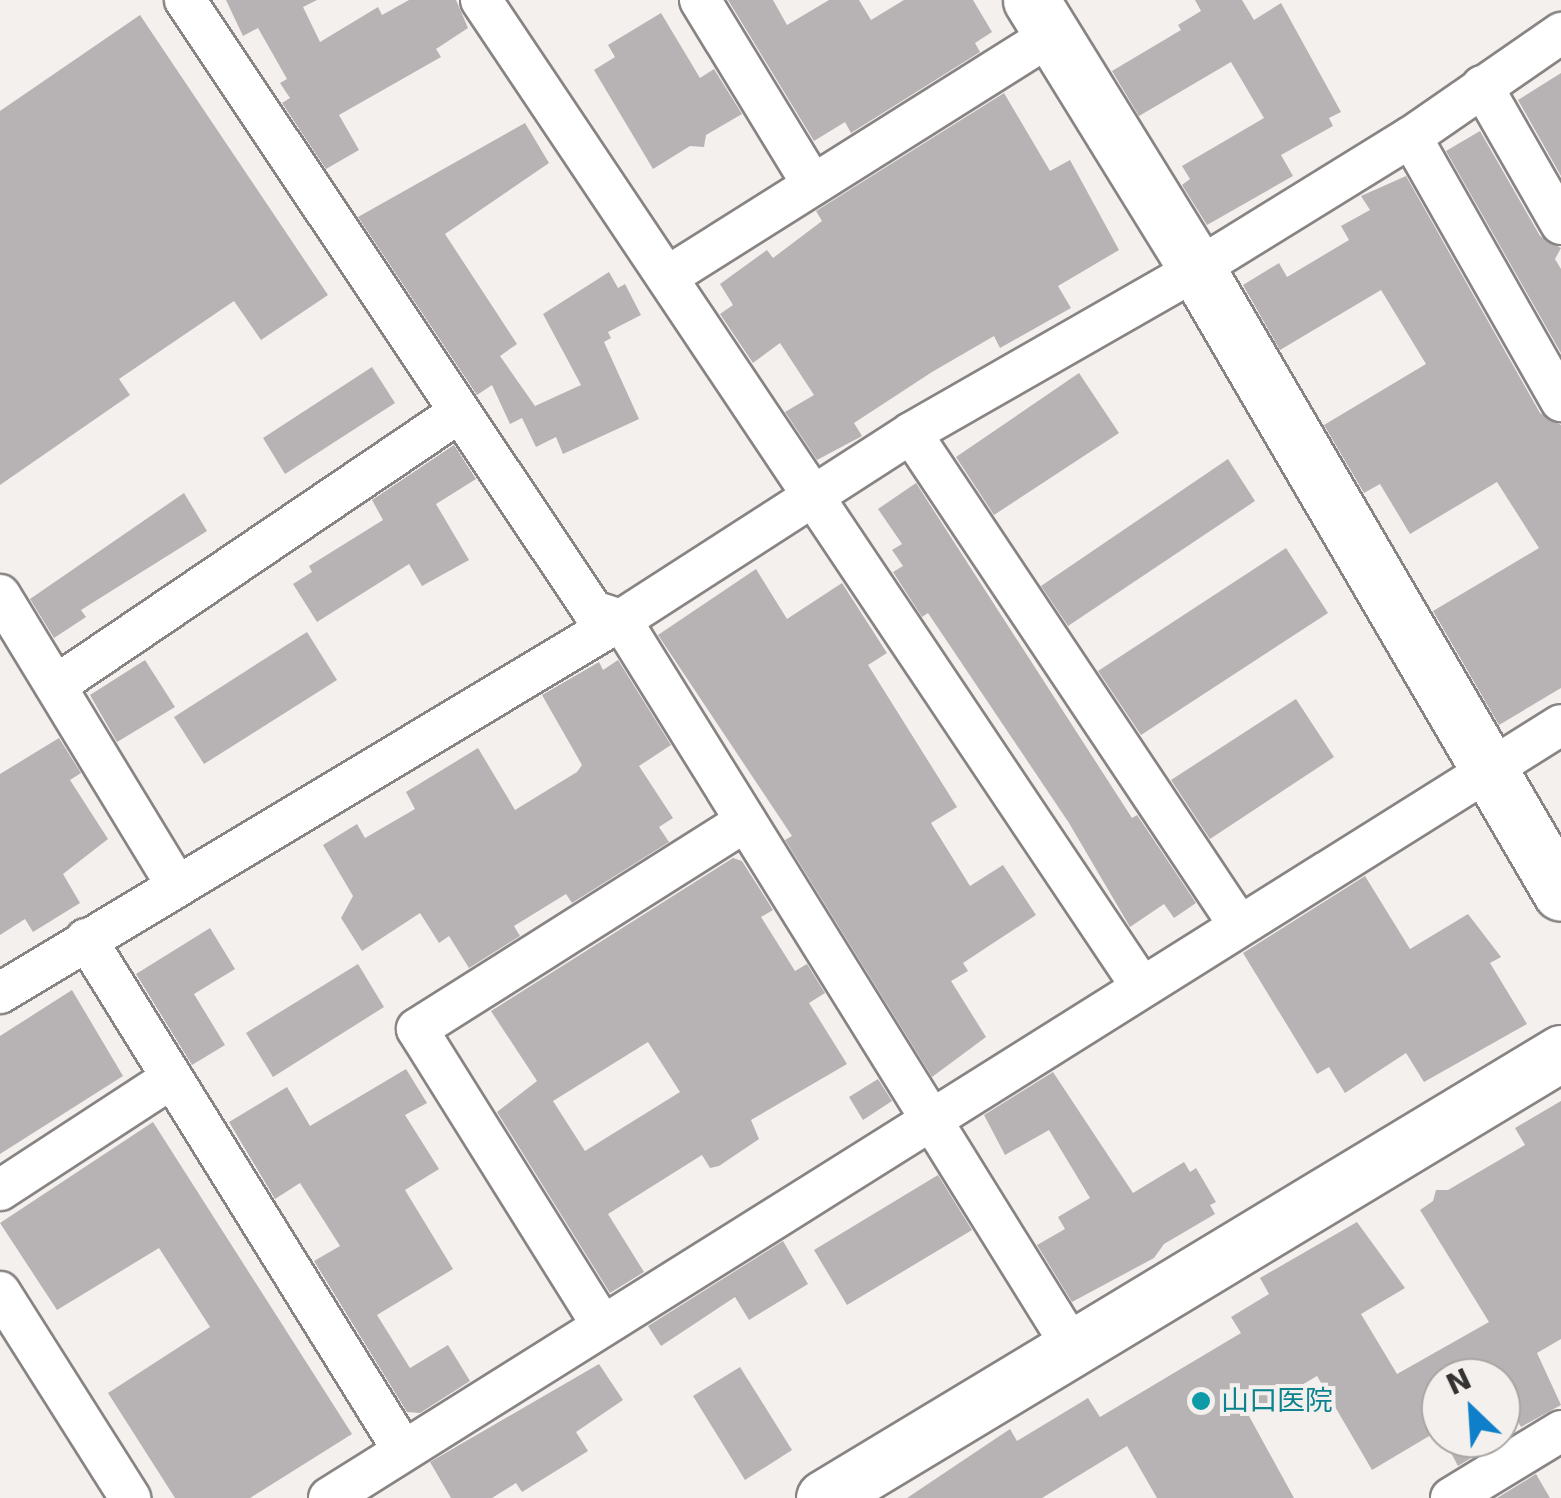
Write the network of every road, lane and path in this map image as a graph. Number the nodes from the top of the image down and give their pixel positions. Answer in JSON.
{"nodes":[{"id":1,"x":185,"y":0,"type":"edge"},
{"id":2,"x":481,"y":0,"type":"edge"},
{"id":3,"x":700,"y":0,"type":"edge"},
{"id":4,"x":1041,"y":18,"type":"edge"},
{"id":5,"x":1561,"y":33,"type":"edge"},
{"id":6,"x":1482,"y":86,"type":"junction"},
{"id":7,"x":1411,"y":137,"type":"junction"},
{"id":8,"x":811,"y":182,"type":"junction"},
{"id":9,"x":1561,"y":224,"type":"edge"},
{"id":10,"x":1197,"y":270,"type":"junction"},
{"id":11,"x":667,"y":277,"type":"junction"},
{"id":12,"x":1561,"y":401,"type":"edge"},
{"id":13,"x":460,"y":412,"type":"junction"},
{"id":14,"x":912,"y":433,"type":"junction"},
{"id":15,"x":817,"y":498,"type":"junction"},
{"id":16,"x":0,"y":595,"type":"edge"},
{"id":17,"x":621,"y":620,"type":"junction"},
{"id":18,"x":58,"y":684,"type":"junction"},
{"id":19,"x":1561,"y":725,"type":"edge"},
{"id":20,"x":1489,"y":768,"type":"junction"},
{"id":21,"x":746,"y":820,"type":"junction"},
{"id":22,"x":177,"y":886,"type":"junction"},
{"id":23,"x":1561,"y":893,"type":"edge"},
{"id":24,"x":1239,"y":925,"type":"junction"},
{"id":25,"x":86,"y":939,"type":"junction"},
{"id":26,"x":1141,"y":986,"type":"junction"},
{"id":27,"x":0,"y":993,"type":"edge"},
{"id":28,"x":1561,"y":1053,"type":"edge"},
{"id":29,"x":172,"y":1078,"type":"junction"},
{"id":30,"x":931,"y":1120,"type":"junction"},
{"id":31,"x":0,"y":1190,"type":"edge"},
{"id":32,"x":0,"y":1292,"type":"edge"},
{"id":33,"x":602,"y":1325,"type":"junction"},
{"id":34,"x":1073,"y":1348,"type":"junction"},
{"id":35,"x":1561,"y":1431,"type":"edge"},
{"id":36,"x":403,"y":1450,"type":"junction"},
{"id":37,"x":1455,"y":1497,"type":"edge"},
{"id":38,"x":130,"y":1498,"type":"edge"},
{"id":39,"x":329,"y":1498,"type":"edge"},
{"id":40,"x":824,"y":1498,"type":"edge"}],
"edges":[{"from":1,"to":13,"type":"street"},
{"from":2,"to":11,"type":"street"},
{"from":3,"to":8,"type":"street"},
{"from":4,"to":8,"type":"street"},
{"from":4,"to":10,"type":"street"},
{"from":5,"to":6,"type":"street"},
{"from":6,"to":7,"type":"street"},
{"from":6,"to":9,"type":"street"},
{"from":7,"to":10,"type":"street"},
{"from":7,"to":12,"type":"street"},
{"from":8,"to":11,"type":"street"},
{"from":10,"to":14,"type":"street"},
{"from":10,"to":20,"type":"street"},
{"from":11,"to":15,"type":"street"},
{"from":13,"to":17,"type":"street"},
{"from":13,"to":18,"type":"street"},
{"from":14,"to":15,"type":"street"},
{"from":14,"to":24,"type":"street"},
{"from":15,"to":17,"type":"street"},
{"from":15,"to":26,"type":"street"},
{"from":16,"to":18,"type":"street"},
{"from":17,"to":21,"type":"street"},
{"from":17,"to":22,"type":"street"},
{"from":18,"to":22,"type":"street"},
{"from":19,"to":20,"type":"street"},
{"from":20,"to":23,"type":"street"},
{"from":20,"to":24,"type":"street"},
{"from":21,"to":30,"type":"street"},
{"from":21,"to":33,"type":"street"},
{"from":22,"to":25,"type":"street"},
{"from":24,"to":26,"type":"street"},
{"from":25,"to":27,"type":"street"},
{"from":25,"to":29,"type":"street"},
{"from":26,"to":30,"type":"street"},
{"from":28,"to":34,"type":"street"},
{"from":29,"to":31,"type":"street"},
{"from":29,"to":36,"type":"street"},
{"from":30,"to":33,"type":"street"},
{"from":30,"to":34,"type":"street"},
{"from":32,"to":38,"type":"street"},
{"from":33,"to":36,"type":"street"},
{"from":34,"to":40,"type":"street"},
{"from":35,"to":37,"type":"street"},
{"from":36,"to":39,"type":"street"}]}
